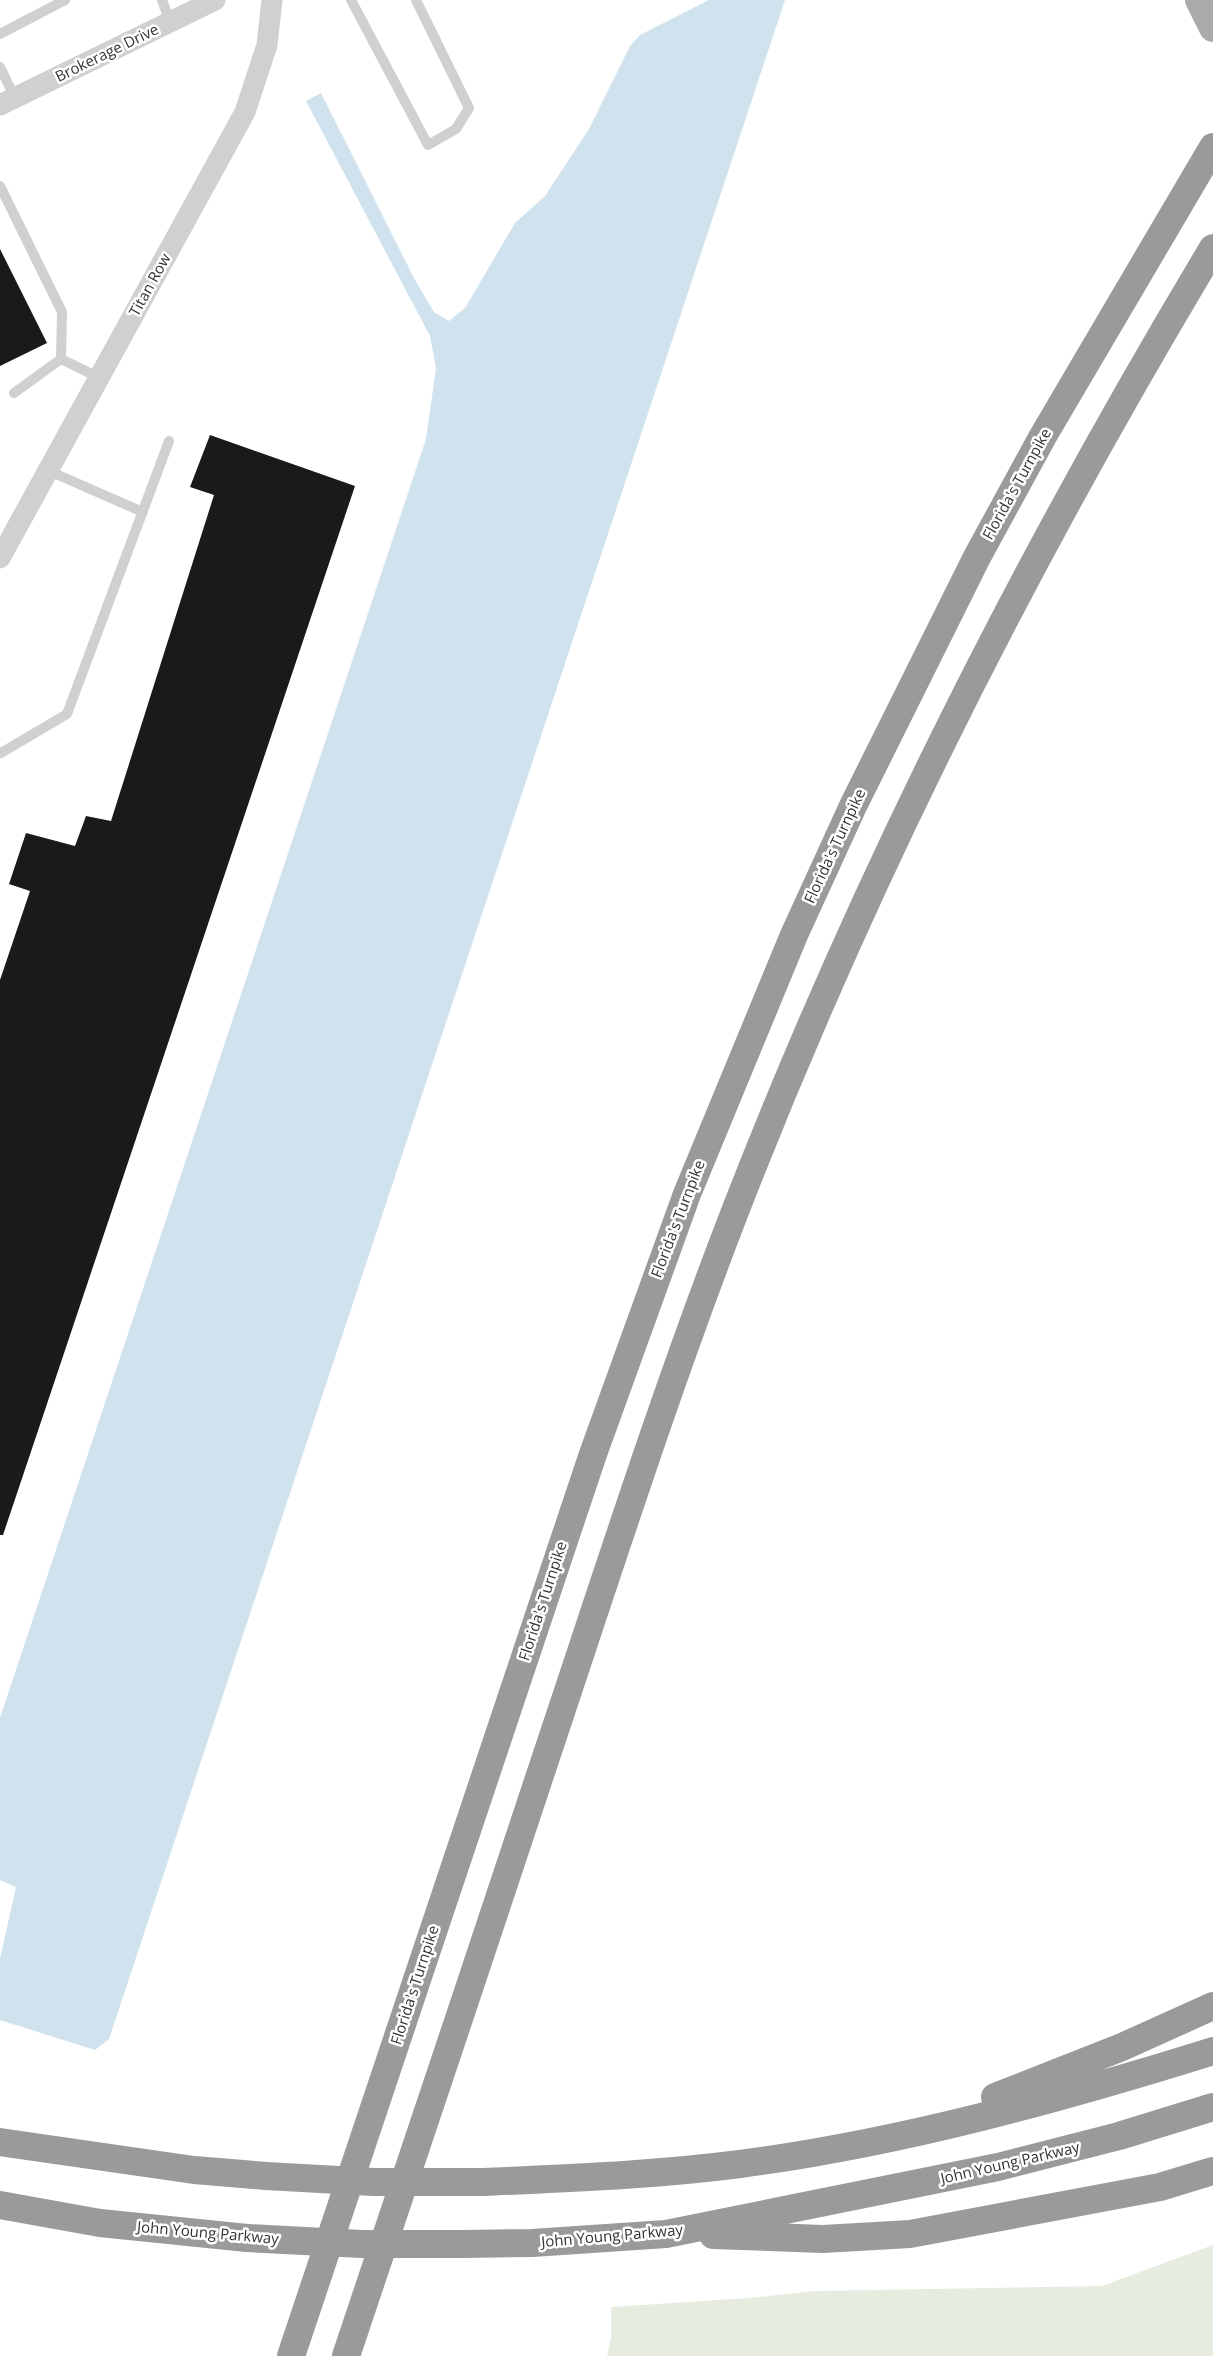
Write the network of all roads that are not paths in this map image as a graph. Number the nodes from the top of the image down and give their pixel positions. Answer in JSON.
{"nodes":[{"id":1,"x":65,"y":0,"type":"edge"},
{"id":2,"x":162,"y":0,"type":"edge"},
{"id":3,"x":215,"y":0,"type":"edge"},
{"id":4,"x":272,"y":0,"type":"edge"},
{"id":5,"x":351,"y":0,"type":"edge"},
{"id":6,"x":416,"y":0,"type":"edge"},
{"id":7,"x":1199,"y":0,"type":"edge"},
{"id":8,"x":170,"y":22,"type":"junction"},
{"id":9,"x":1212,"y":26,"type":"edge"},
{"id":10,"x":0,"y":34,"type":"edge"},
{"id":11,"x":0,"y":67,"type":"edge"},
{"id":12,"x":7,"y":102,"type":"edge"},
{"id":13,"x":1213,"y":147,"type":"edge"},
{"id":14,"x":0,"y":186,"type":"edge"},
{"id":15,"x":1213,"y":248,"type":"edge"},
{"id":16,"x":60,"y":359,"type":"junction"},
{"id":17,"x":100,"y":378,"type":"junction"},
{"id":18,"x":14,"y":393,"type":"dead end"},
{"id":19,"x":169,"y":441,"type":"dead end"},
{"id":20,"x":49,"y":470,"type":"junction"},
{"id":21,"x":143,"y":512,"type":"junction"},
{"id":22,"x":0,"y":558,"type":"edge"},
{"id":23,"x":0,"y":754,"type":"edge"},
{"id":24,"x":1213,"y":2006,"type":"edge"},
{"id":25,"x":1213,"y":2051,"type":"edge"},
{"id":26,"x":1213,"y":2107,"type":"edge"},
{"id":27,"x":0,"y":2142,"type":"edge"},
{"id":28,"x":867,"y":2142,"type":"junction"},
{"id":29,"x":1213,"y":2171,"type":"edge"},
{"id":30,"x":0,"y":2206,"type":"edge"},
{"id":31,"x":666,"y":2234,"type":"junction"},
{"id":32,"x":291,"y":2356,"type":"edge"},
{"id":33,"x":346,"y":2356,"type":"edge"}],
"edges":[{"from":1,"to":10,"type":"lane"},
{"from":2,"to":8,"type":"lane"},
{"from":3,"to":8,"type":"street","name":"Brokerage Drive"},
{"from":4,"to":17,"type":"street","name":"Titan Row"},
{"from":5,"to":6,"type":"lane"},
{"from":7,"to":9,"type":"main road"},
{"from":8,"to":12,"type":"street","name":"Brokerage Drive"},
{"from":11,"to":12,"type":"lane"},
{"from":13,"to":32,"type":"highway","name":"Florida's Turnpike"},
{"from":14,"to":16,"type":"lane"},
{"from":15,"to":33,"type":"highway"},
{"from":16,"to":17,"type":"lane"},
{"from":16,"to":18,"type":"lane"},
{"from":17,"to":20,"type":"street","name":"Titan Row"},
{"from":19,"to":21,"type":"lane"},
{"from":20,"to":21,"type":"lane"},
{"from":20,"to":22,"type":"street","name":"Titan Row"},
{"from":21,"to":23,"type":"lane"},
{"from":24,"to":28,"type":"highway"},
{"from":25,"to":28,"type":"highway"},
{"from":26,"to":31,"type":"highway","name":"John Young Parkway"},
{"from":27,"to":28,"type":"highway","bridge":true},
{"from":29,"to":31,"type":"highway"},
{"from":30,"to":31,"type":"highway","name":"John Young Parkway","bridge":true}]}
